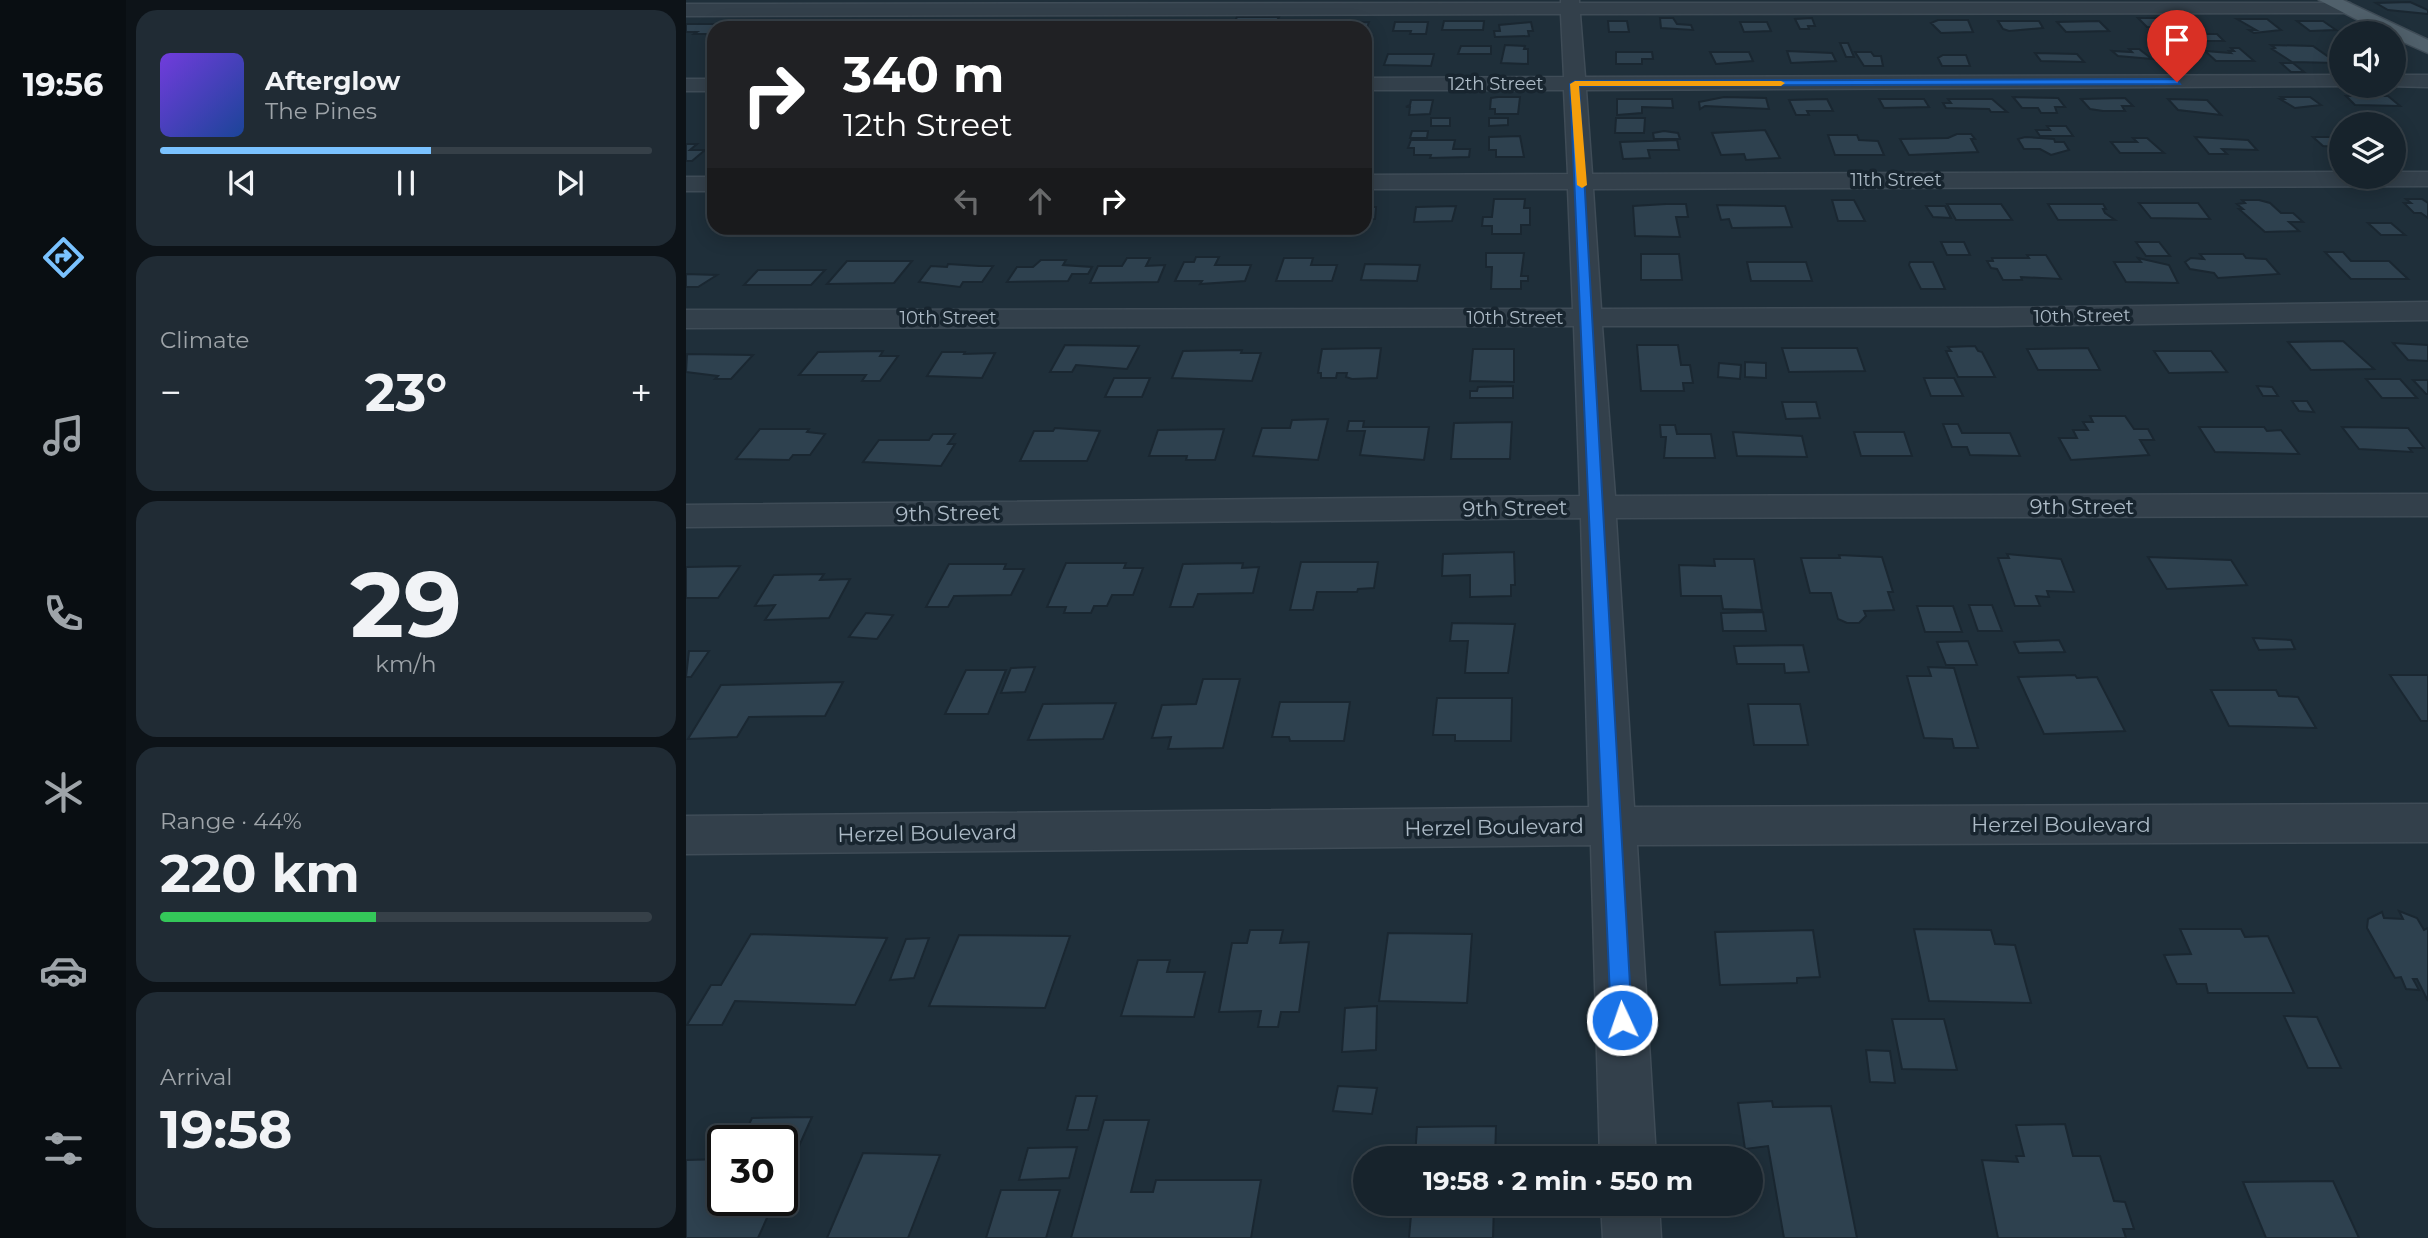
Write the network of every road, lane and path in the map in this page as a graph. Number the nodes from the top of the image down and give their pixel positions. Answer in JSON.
{"nodes":[{"id":1,"x":1571,"y":4,"type":"edge"},
{"id":2,"x":2335,"y":4,"type":"edge"},
{"id":3,"x":686,"y":10,"type":"edge"},
{"id":4,"x":2428,"y":47,"type":"edge"},
{"id":5,"x":2329,"y":81,"type":"edge"},
{"id":6,"x":2406,"y":81,"type":"edge"},
{"id":7,"x":2428,"y":81,"type":"edge"},
{"id":8,"x":1372,"y":84,"type":"edge"},
{"id":9,"x":1575,"y":84,"type":"junction"},
{"id":10,"x":686,"y":85,"type":"edge"},
{"id":11,"x":707,"y":85,"type":"edge"},
{"id":12,"x":2428,"y":179,"type":"edge"},
{"id":13,"x":1582,"y":181,"type":"junction"},
{"id":14,"x":1372,"y":182,"type":"edge"},
{"id":15,"x":686,"y":184,"type":"edge"},
{"id":16,"x":707,"y":184,"type":"edge"},
{"id":17,"x":2428,"y":311,"type":"edge"},
{"id":18,"x":1589,"y":318,"type":"junction"},
{"id":19,"x":686,"y":319,"type":"edge"},
{"id":20,"x":2428,"y":505,"type":"edge"},
{"id":21,"x":1598,"y":507,"type":"junction"},
{"id":22,"x":686,"y":516,"type":"edge"},
{"id":23,"x":2428,"y":823,"type":"edge"},
{"id":24,"x":1613,"y":826,"type":"junction"},
{"id":25,"x":686,"y":835,"type":"edge"},
{"id":26,"x":1627,"y":1146,"type":"edge"},
{"id":27,"x":1631,"y":1216,"type":"edge"},
{"id":28,"x":1632,"y":1238,"type":"edge"}],
"edges":[{"from":1,"to":2,"type":"street"},
{"from":1,"to":3,"type":"street"},
{"from":1,"to":9,"type":"street"},
{"from":2,"to":4,"type":"main road"},
{"from":5,"to":9,"type":"street","name":"12th Street"},
{"from":6,"to":7,"type":"street"},
{"from":8,"to":9,"type":"street","name":"12th Street"},
{"from":9,"to":13,"type":"street"},
{"from":10,"to":11,"type":"street"},
{"from":12,"to":13,"type":"street","name":"11th Street"},
{"from":13,"to":14,"type":"street","name":"11th Street"},
{"from":13,"to":18,"type":"street"},
{"from":15,"to":16,"type":"street"},
{"from":17,"to":18,"type":"street","name":"10th Street"},
{"from":18,"to":19,"type":"street","name":"10th Street"},
{"from":18,"to":21,"type":"street"},
{"from":20,"to":21,"type":"street","name":"9th Street"},
{"from":21,"to":22,"type":"street","name":"9th Street"},
{"from":21,"to":24,"type":"street"},
{"from":23,"to":24,"type":"street","name":"Herzel Boulevard"},
{"from":24,"to":25,"type":"street","name":"Herzel Boulevard"},
{"from":24,"to":26,"type":"street"},
{"from":27,"to":28,"type":"street"}]}
